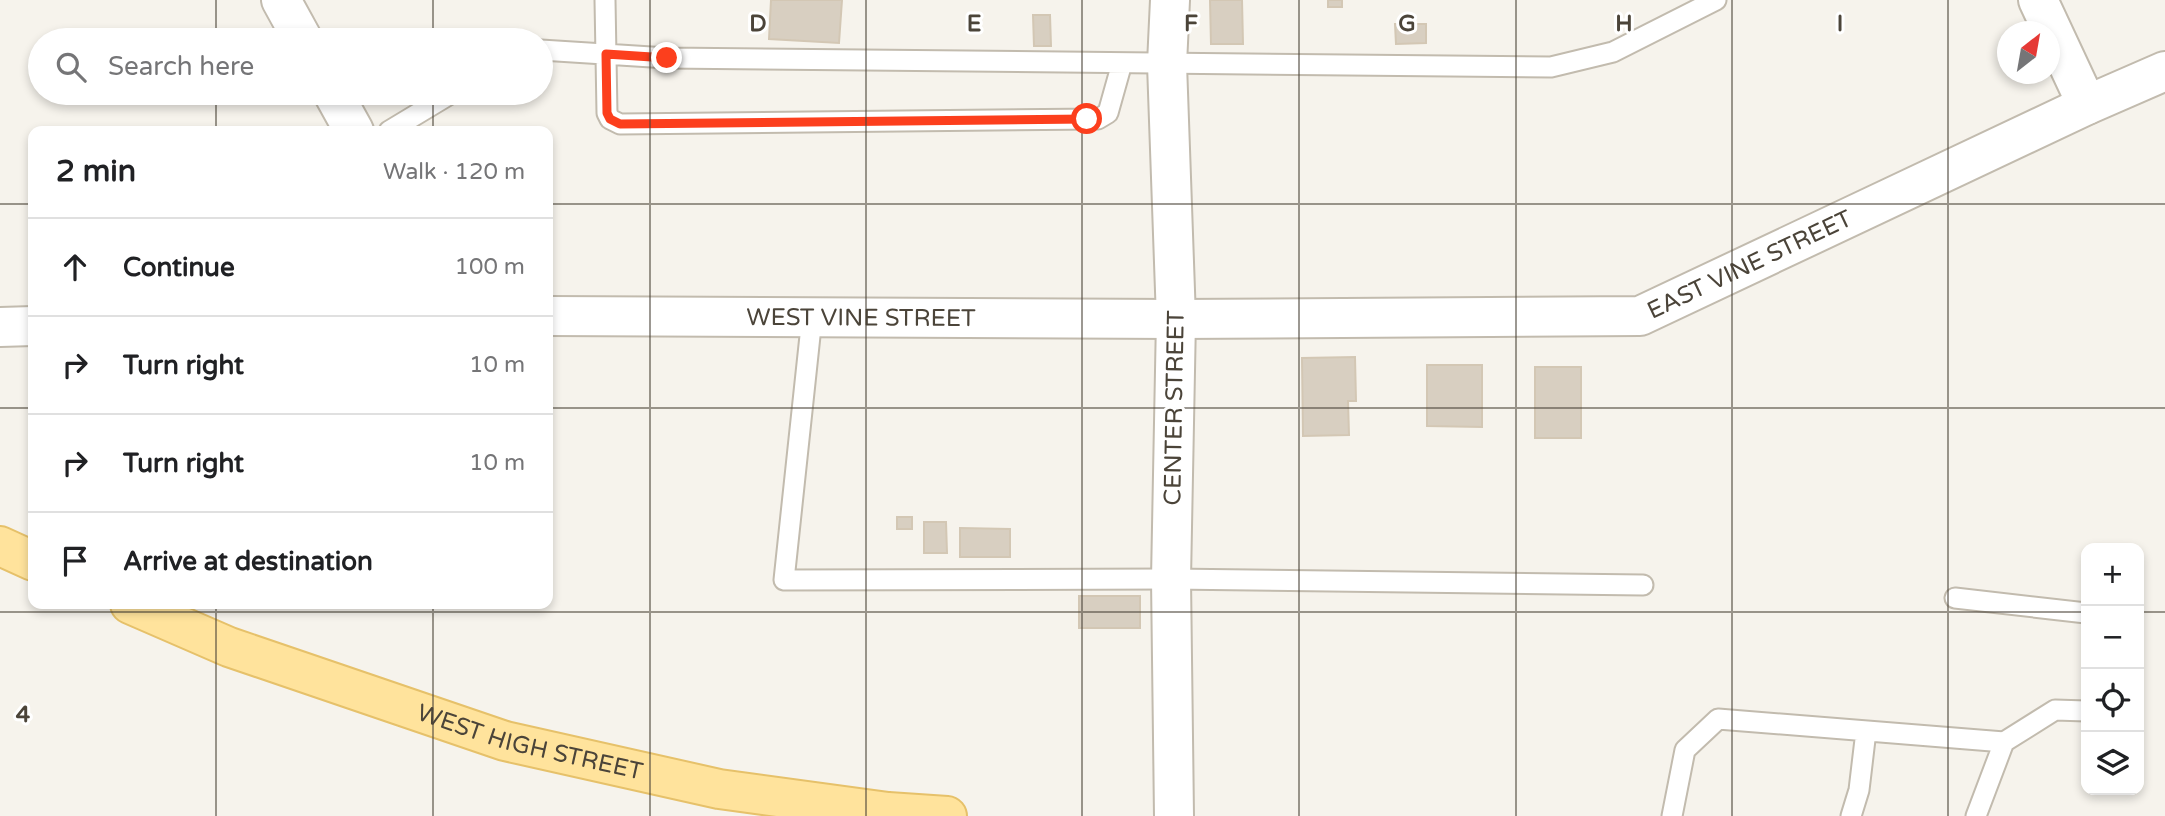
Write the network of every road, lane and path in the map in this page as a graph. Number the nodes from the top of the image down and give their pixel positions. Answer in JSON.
{"nodes":[{"id":1,"x":281,"y":0,"type":"edge"},
{"id":2,"x":605,"y":0,"type":"edge"},
{"id":3,"x":1170,"y":0,"type":"edge"},
{"id":4,"x":1716,"y":0,"type":"edge"},
{"id":5,"x":2038,"y":0,"type":"edge"},
{"id":6,"x":296,"y":28,"type":"edge"},
{"id":7,"x":553,"y":51,"type":"edge"},
{"id":8,"x":606,"y":54,"type":"junction"},
{"id":9,"x":1122,"y":64,"type":"junction"},
{"id":10,"x":1167,"y":64,"type":"junction"},
{"id":11,"x":2165,"y":71,"type":"edge"},
{"id":12,"x":340,"y":105,"type":"edge"},
{"id":13,"x":432,"y":105,"type":"edge"},
{"id":14,"x":2087,"y":105,"type":"junction"},
{"id":15,"x":351,"y":126,"type":"edge"},
{"id":16,"x":397,"y":126,"type":"edge"},
{"id":17,"x":553,"y":316,"type":"edge"},
{"id":18,"x":812,"y":317,"type":"junction"},
{"id":19,"x":1176,"y":319,"type":"junction"},
{"id":20,"x":28,"y":326,"type":"edge"},
{"id":21,"x":0,"y":327,"type":"edge"},
{"id":22,"x":0,"y":547,"type":"edge"},
{"id":23,"x":28,"y":559,"type":"edge"},
{"id":24,"x":1171,"y":579,"type":"junction"},
{"id":25,"x":1643,"y":585,"type":"dead end"},
{"id":26,"x":1955,"y":598,"type":"dead end"},
{"id":27,"x":142,"y":609,"type":"edge"},
{"id":28,"x":2081,"y":612,"type":"edge"},
{"id":29,"x":2081,"y":711,"type":"edge"},
{"id":30,"x":1866,"y":731,"type":"junction"},
{"id":31,"x":2004,"y":742,"type":"junction"},
{"id":32,"x":947,"y":816,"type":"edge"},
{"id":33,"x":1174,"y":816,"type":"edge"},
{"id":34,"x":1672,"y":816,"type":"edge"},
{"id":35,"x":1851,"y":816,"type":"edge"},
{"id":36,"x":1976,"y":816,"type":"edge"}],
"edges":[{"from":1,"to":6,"type":"street"},
{"from":2,"to":8,"type":"lane"},
{"from":3,"to":10,"type":"street","name":"CENTER STREET"},
{"from":4,"to":10,"type":"lane"},
{"from":5,"to":14,"type":"street"},
{"from":7,"to":8,"type":"lane"},
{"from":8,"to":9,"type":"lane"},
{"from":8,"to":9,"type":"lane"},
{"from":9,"to":10,"type":"lane"},
{"from":10,"to":19,"type":"street","name":"CENTER STREET"},
{"from":11,"to":14,"type":"street","name":"EAST VINE STREET"},
{"from":12,"to":15,"type":"street"},
{"from":13,"to":16,"type":"lane"},
{"from":14,"to":19,"type":"street","name":"EAST VINE STREET"},
{"from":17,"to":18,"type":"street","name":"WEST VINE STREET"},
{"from":18,"to":19,"type":"street","name":"WEST VINE STREET"},
{"from":18,"to":24,"type":"lane"},
{"from":19,"to":24,"type":"street","name":"CENTER STREET"},
{"from":20,"to":21,"type":"street"},
{"from":22,"to":23,"type":"main road"},
{"from":24,"to":25,"type":"lane"},
{"from":24,"to":33,"type":"street","name":"CENTER STREET"},
{"from":26,"to":28,"type":"lane"},
{"from":27,"to":32,"type":"main road","name":"WEST HIGH STREET"},
{"from":29,"to":31,"type":"lane"},
{"from":30,"to":31,"type":"lane"},
{"from":30,"to":34,"type":"lane"},
{"from":30,"to":35,"type":"lane"},
{"from":31,"to":36,"type":"lane"}]}
